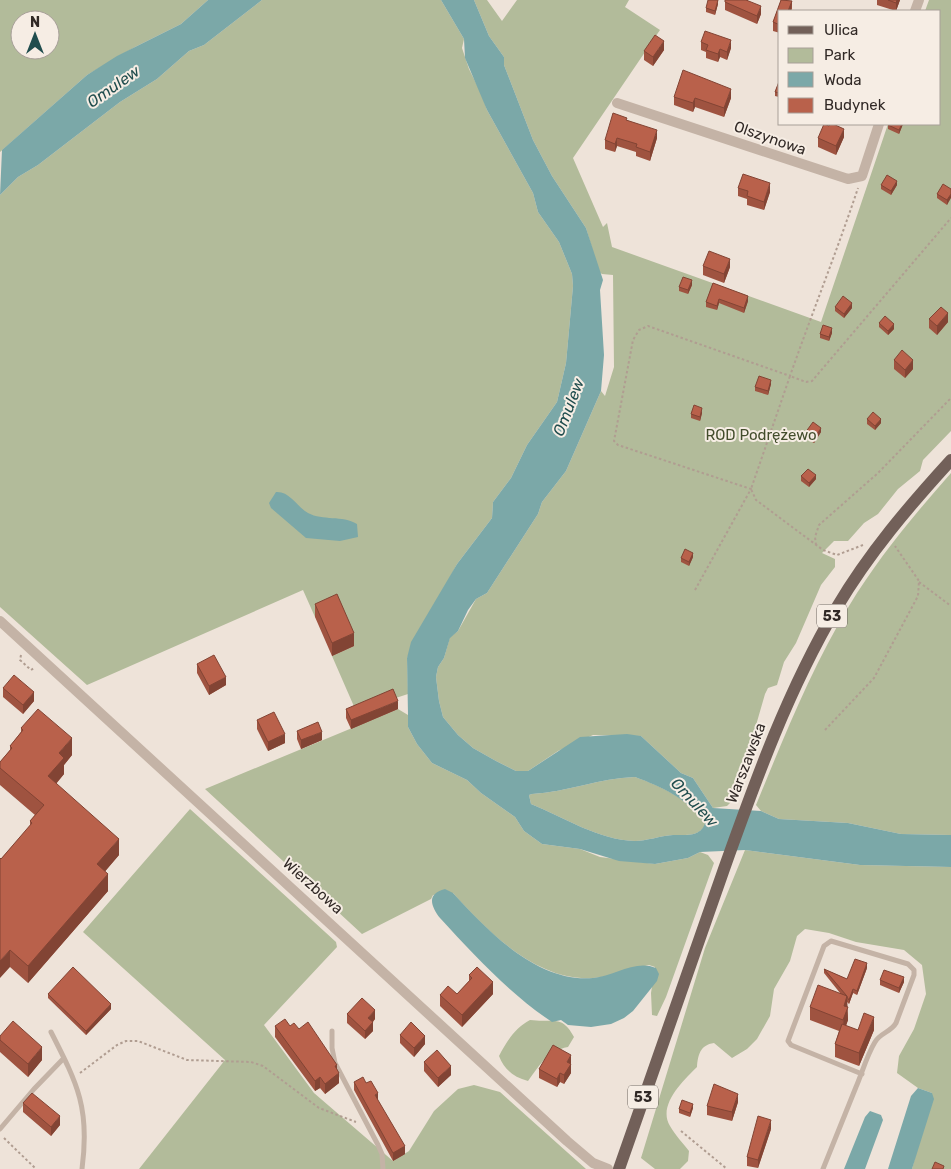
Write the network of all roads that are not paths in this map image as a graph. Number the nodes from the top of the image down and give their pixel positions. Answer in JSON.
{"nodes":[{"id":1,"x":617,"y":103,"type":"dead end"},
{"id":2,"x":879,"y":125,"type":"edge"},
{"id":3,"x":951,"y":460,"type":"edge"},
{"id":4,"x":0,"y":621,"type":"edge"},
{"id":5,"x":51,"y":1032,"type":"dead end"},
{"id":6,"x":332,"y":1032,"type":"dead end"},
{"id":7,"x":64,"y":1058,"type":"junction"},
{"id":8,"x":862,"y":1074,"type":"junction"},
{"id":9,"x":0,"y":1129,"type":"edge"},
{"id":10,"x":82,"y":1169,"type":"edge"},
{"id":11,"x":383,"y":1169,"type":"edge"},
{"id":12,"x":608,"y":1169,"type":"edge"},
{"id":13,"x":619,"y":1169,"type":"edge"},
{"id":14,"x":823,"y":1169,"type":"edge"}],
"edges":[{"from":1,"to":2,"type":"street","name":"Olszynowa"},
{"from":3,"to":13,"type":"main road","name":"Warszawska","number":"53"},
{"from":4,"to":12,"type":"street","name":"Wierzbowa"},
{"from":5,"to":7,"type":"lane"},
{"from":6,"to":11,"type":"lane"},
{"from":7,"to":9,"type":"lane"},
{"from":7,"to":10,"type":"lane"},
{"from":8,"to":8,"type":"lane"},
{"from":8,"to":14,"type":"lane"}]}
